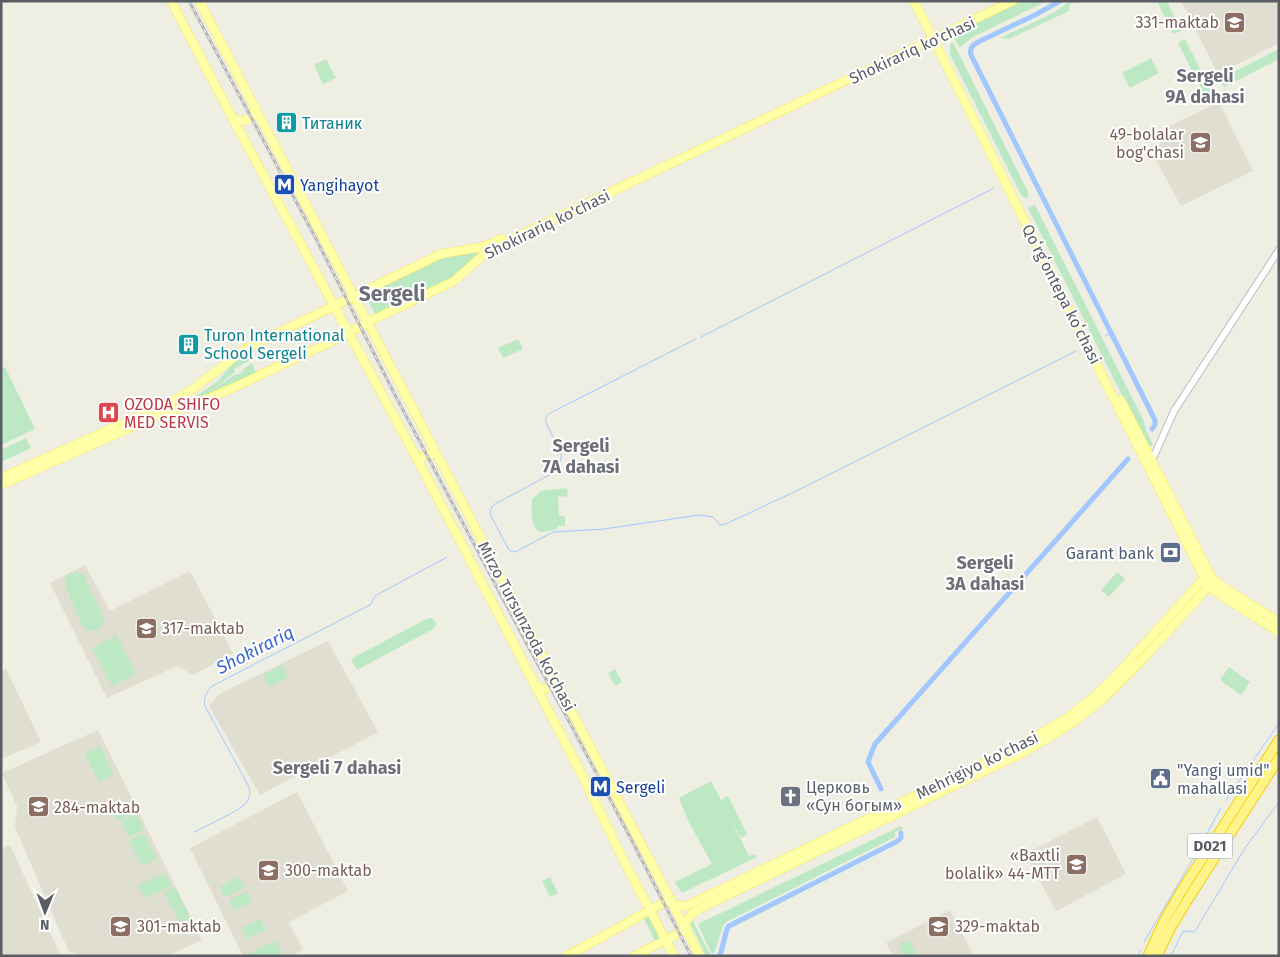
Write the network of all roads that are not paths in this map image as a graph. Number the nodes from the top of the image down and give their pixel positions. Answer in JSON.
{"nodes":[{"id":1,"x":171,"y":1,"type":"edge"},
{"id":2,"x":199,"y":1,"type":"edge"},
{"id":3,"x":914,"y":1,"type":"edge"},
{"id":4,"x":920,"y":1,"type":"edge"},
{"id":5,"x":1003,"y":1,"type":"edge"},
{"id":6,"x":1013,"y":1,"type":"edge"},
{"id":7,"x":935,"y":36,"type":"junction"},
{"id":8,"x":256,"y":108,"type":"junction"},
{"id":9,"x":233,"y":119,"type":"junction"},
{"id":10,"x":1279,"y":250,"type":"edge"},
{"id":11,"x":354,"y":296,"type":"junction"},
{"id":12,"x":335,"y":305,"type":"junction"},
{"id":13,"x":368,"y":322,"type":"junction"},
{"id":14,"x":349,"y":333,"type":"junction"},
{"id":15,"x":436,"y":455,"type":"junction"},
{"id":16,"x":418,"y":461,"type":"junction"},
{"id":17,"x":1149,"y":462,"type":"junction"},
{"id":18,"x":1,"y":478,"type":"edge"},
{"id":19,"x":1,"y":485,"type":"edge"},
{"id":20,"x":1206,"y":576,"type":"junction"},
{"id":21,"x":1209,"y":586,"type":"junction"},
{"id":22,"x":1279,"y":622,"type":"edge"},
{"id":23,"x":1279,"y":632,"type":"edge"},
{"id":24,"x":554,"y":679,"type":"junction"},
{"id":25,"x":536,"y":688,"type":"junction"},
{"id":26,"x":1279,"y":740,"type":"edge"},
{"id":27,"x":1279,"y":758,"type":"edge"},
{"id":28,"x":1232,"y":811,"type":"junction"},
{"id":29,"x":1241,"y":817,"type":"junction"},
{"id":30,"x":1199,"y":863,"type":"junction"},
{"id":31,"x":1208,"y":868,"type":"junction"},
{"id":32,"x":673,"y":902,"type":"junction"},
{"id":33,"x":650,"y":910,"type":"junction"},
{"id":34,"x":685,"y":927,"type":"junction"},
{"id":35,"x":666,"y":940,"type":"junction"},
{"id":36,"x":566,"y":956,"type":"edge"},
{"id":37,"x":634,"y":956,"type":"edge"},
{"id":38,"x":674,"y":956,"type":"edge"},
{"id":39,"x":700,"y":956,"type":"edge"},
{"id":40,"x":1148,"y":956,"type":"edge"},
{"id":41,"x":1157,"y":956,"type":"edge"}],
"edges":[{"from":1,"to":9,"type":"main road","name":"Mirzo Tursunzoda ko'chasi"},
{"from":2,"to":8,"type":"main road","name":"Mirzo Tursunzoda ko'chasi"},
{"from":3,"to":7,"type":"main road","name":"Qoʻrgʻontepa koʻchasi"},
{"from":4,"to":7,"type":"main road","name":"Qoʻrgʻontepa koʻchasi"},
{"from":5,"to":7,"type":"main road","name":"Shokirariq ko'chasi"},
{"from":6,"to":7,"type":"main road","name":"Shokirariq ko'chasi"},
{"from":7,"to":11,"type":"main road","name":"Shokirariq ko'chasi"},
{"from":7,"to":13,"type":"main road","name":"Shokirariq ko'chasi"},
{"from":7,"to":17,"type":"main road","name":"Qoʻrgʻontepa koʻchasi"},
{"from":8,"to":9,"type":"main road"},
{"from":8,"to":11,"type":"main road","name":"Mirzo Tursunzoda ko'chasi"},
{"from":9,"to":12,"type":"main road","name":"Mirzo Tursunzoda ko'chasi"},
{"from":10,"to":17,"type":"street"},
{"from":11,"to":12,"type":"main road","name":"Shokirariq ko'chasi"},
{"from":11,"to":13,"type":"main road","name":"Mirzo Tursunzoda ko'chasi"},
{"from":12,"to":14,"type":"main road","name":"Mirzo Tursunzoda ko'chasi"},
{"from":12,"to":18,"type":"main road","name":"Shokirariq ko'chasi"},
{"from":13,"to":14,"type":"main road","name":"Shokirariq ko'chasi"},
{"from":13,"to":15,"type":"main road","name":"Mirzo Tursunzoda ko'chasi"},
{"from":14,"to":16,"type":"main road","name":"Mirzo Tursunzoda ko'chasi"},
{"from":14,"to":19,"type":"main road","name":"Shokirariq ko'chasi"},
{"from":15,"to":16,"type":"main road"},
{"from":15,"to":24,"type":"main road","name":"Mirzo Tursunzoda ko'chasi"},
{"from":16,"to":25,"type":"main road","name":"Mirzo Tursunzoda ko'chasi"},
{"from":17,"to":20,"type":"main road","name":"Qoʻrgʻontepa koʻchasi"},
{"from":20,"to":21,"type":"main road","name":"Qoʻrgʻontepa koʻchasi"},
{"from":20,"to":22,"type":"main road","name":"Qoʻrgʻontepa koʻchasi"},
{"from":20,"to":32,"type":"main road","name":"Mehrigiyo ko'chasi"},
{"from":21,"to":23,"type":"main road","name":"Qoʻrgʻontepa koʻchasi"},
{"from":21,"to":34,"type":"main road","name":"Mehrigiyo ko'chasi"},
{"from":24,"to":25,"type":"main road"},
{"from":24,"to":32,"type":"main road","name":"Mirzo Tursunzoda ko'chasi"},
{"from":25,"to":33,"type":"main road","name":"Mirzo Tursunzoda ko'chasi"},
{"from":26,"to":28,"type":"highway","number":"D021"},
{"from":27,"to":29,"type":"highway","number":"D021"},
{"from":28,"to":29,"type":"highway"},
{"from":28,"to":30,"type":"highway","number":"D021"},
{"from":29,"to":31,"type":"highway","number":"D021"},
{"from":30,"to":31,"type":"highway"},
{"from":30,"to":40,"type":"highway","number":"D021"},
{"from":31,"to":41,"type":"highway","number":"D021"},
{"from":32,"to":33,"type":"main road","name":"Mehrigiyo ko'chasi"},
{"from":32,"to":34,"type":"main road","name":"Mirzo Tursunzoda ko'chasi"},
{"from":33,"to":35,"type":"main road","name":"Mirzo Tursunzoda ko'chasi"},
{"from":33,"to":36,"type":"main road","name":"Mehrigiyo ko'chasi"},
{"from":34,"to":35,"type":"main road","name":"Mehrigiyo ko'chasi"},
{"from":34,"to":39,"type":"main road","name":"Mirzo Tursunzoda ko'chasi"},
{"from":35,"to":37,"type":"main road","name":"Mehrigiyo ko'chasi"},
{"from":35,"to":38,"type":"main road","name":"Mirzo Tursunzoda ko'chasi"}]}
